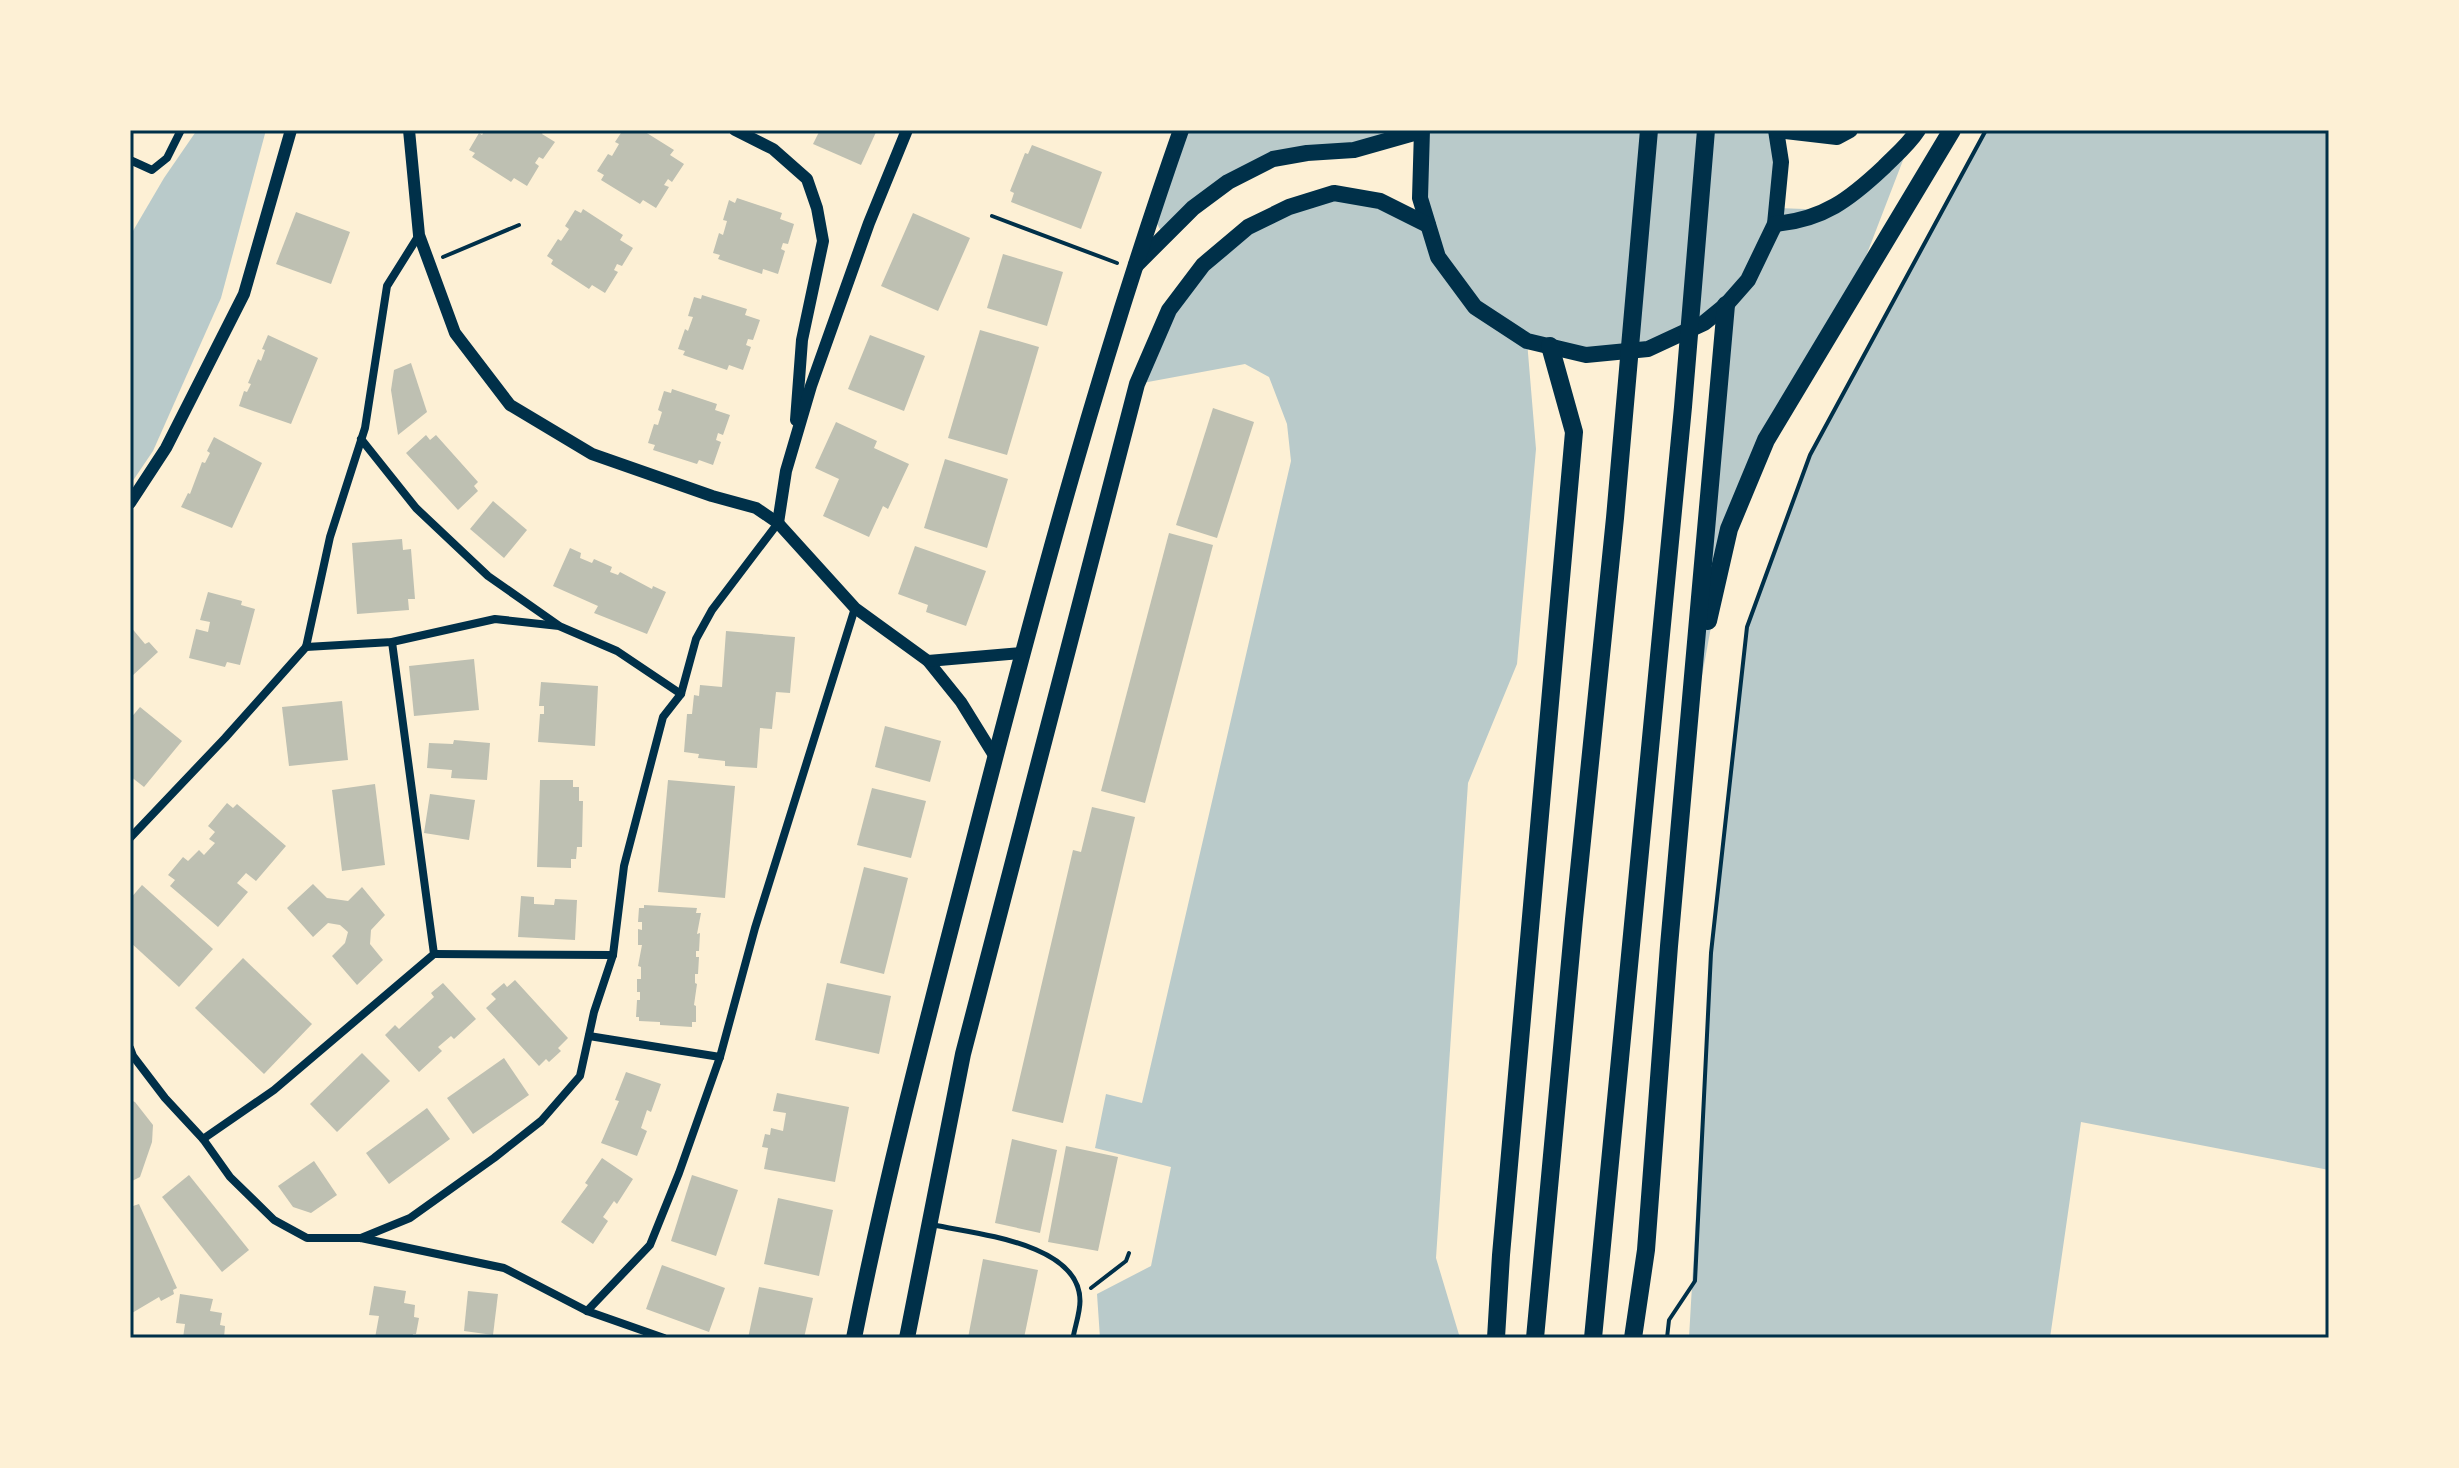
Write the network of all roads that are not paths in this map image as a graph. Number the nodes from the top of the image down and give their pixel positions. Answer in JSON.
{"nodes":[{"id":1,"x":181,"y":130,"type":"edge"},
{"id":2,"x":291,"y":130,"type":"edge"},
{"id":3,"x":409,"y":130,"type":"edge"},
{"id":4,"x":735,"y":130,"type":"edge"},
{"id":5,"x":907,"y":130,"type":"edge"},
{"id":6,"x":1181,"y":130,"type":"edge"},
{"id":7,"x":1422,"y":130,"type":"edge"},
{"id":8,"x":1649,"y":130,"type":"edge"},
{"id":9,"x":1706,"y":130,"type":"edge"},
{"id":10,"x":1777,"y":130,"type":"edge"},
{"id":11,"x":1850,"y":130,"type":"edge"},
{"id":12,"x":1918,"y":130,"type":"edge"},
{"id":13,"x":1952,"y":130,"type":"edge"},
{"id":14,"x":130,"y":160,"type":"edge"},
{"id":15,"x":1775,"y":224,"type":"junction"},
{"id":16,"x":1428,"y":225,"type":"junction"},
{"id":17,"x":419,"y":235,"type":"junction"},
{"id":18,"x":1132,"y":269,"type":"junction"},
{"id":19,"x":1726,"y":305,"type":"junction"},
{"id":20,"x":1550,"y":346,"type":"junction"},
{"id":21,"x":361,"y":439,"type":"junction"},
{"id":22,"x":795,"y":439,"type":"junction"},
{"id":23,"x":130,"y":503,"type":"edge"},
{"id":24,"x":778,"y":523,"type":"junction"},
{"id":25,"x":855,"y":608,"type":"junction"},
{"id":26,"x":559,"y":626,"type":"junction"},
{"id":27,"x":392,"y":642,"type":"junction"},
{"id":28,"x":306,"y":647,"type":"junction"},
{"id":29,"x":1022,"y":653,"type":"junction"},
{"id":30,"x":928,"y":661,"type":"junction"},
{"id":31,"x":681,"y":694,"type":"junction"},
{"id":32,"x":995,"y":757,"type":"junction"},
{"id":33,"x":130,"y":838,"type":"edge"},
{"id":34,"x":434,"y":954,"type":"junction"},
{"id":35,"x":613,"y":955,"type":"junction"},
{"id":36,"x":1665,"y":989,"type":"junction"},
{"id":37,"x":589,"y":1036,"type":"junction"},
{"id":38,"x":130,"y":1048,"type":"edge"},
{"id":39,"x":720,"y":1057,"type":"junction"},
{"id":40,"x":203,"y":1139,"type":"junction"},
{"id":41,"x":929,"y":1224,"type":"junction"},
{"id":42,"x":361,"y":1238,"type":"junction"},
{"id":43,"x":587,"y":1311,"type":"junction"},
{"id":44,"x":1593,"y":1332,"type":"edge"},
{"id":45,"x":664,"y":1338,"type":"edge"},
{"id":46,"x":854,"y":1338,"type":"edge"},
{"id":47,"x":907,"y":1338,"type":"edge"},
{"id":48,"x":1073,"y":1338,"type":"edge"},
{"id":49,"x":1496,"y":1338,"type":"edge"},
{"id":50,"x":1535,"y":1338,"type":"edge"},
{"id":51,"x":1633,"y":1338,"type":"edge"}],
"edges":[{"from":1,"to":14,"type":"street"},
{"from":2,"to":23,"type":"street"},
{"from":3,"to":17,"type":"street"},
{"from":4,"to":22,"type":"street"},
{"from":5,"to":22,"type":"street"},
{"from":6,"to":18,"type":"main road"},
{"from":7,"to":16,"type":"main road"},
{"from":7,"to":18,"type":"main road"},
{"from":8,"to":50,"type":"highway"},
{"from":9,"to":44,"type":"highway"},
{"from":10,"to":11,"type":"main road"},
{"from":10,"to":15,"type":"main road"},
{"from":12,"to":15,"type":"main road"},
{"from":13,"to":36,"type":"highway"},
{"from":15,"to":19,"type":"main road"},
{"from":16,"to":20,"type":"main road"},
{"from":16,"to":41,"type":"main road"},
{"from":17,"to":21,"type":"street"},
{"from":17,"to":24,"type":"street"},
{"from":18,"to":29,"type":"main road"},
{"from":19,"to":20,"type":"main road"},
{"from":19,"to":36,"type":"highway"},
{"from":20,"to":49,"type":"highway"},
{"from":21,"to":26,"type":"street"},
{"from":21,"to":28,"type":"street"},
{"from":22,"to":24,"type":"street"},
{"from":24,"to":25,"type":"street"},
{"from":24,"to":31,"type":"street"},
{"from":25,"to":30,"type":"street"},
{"from":25,"to":39,"type":"street"},
{"from":26,"to":27,"type":"street"},
{"from":26,"to":31,"type":"street"},
{"from":27,"to":28,"type":"street"},
{"from":27,"to":34,"type":"street"},
{"from":28,"to":33,"type":"street"},
{"from":29,"to":30,"type":"street"},
{"from":29,"to":32,"type":"main road"},
{"from":30,"to":32,"type":"street"},
{"from":31,"to":35,"type":"street"},
{"from":32,"to":46,"type":"main road"},
{"from":34,"to":35,"type":"street"},
{"from":34,"to":40,"type":"street"},
{"from":35,"to":37,"type":"street"},
{"from":36,"to":51,"type":"highway"},
{"from":37,"to":39,"type":"street"},
{"from":37,"to":42,"type":"street"},
{"from":38,"to":40,"type":"street"},
{"from":39,"to":43,"type":"street"},
{"from":40,"to":42,"type":"street"},
{"from":41,"to":47,"type":"main road"},
{"from":41,"to":48,"type":"lane"},
{"from":42,"to":43,"type":"street"},
{"from":43,"to":45,"type":"street"}]}
